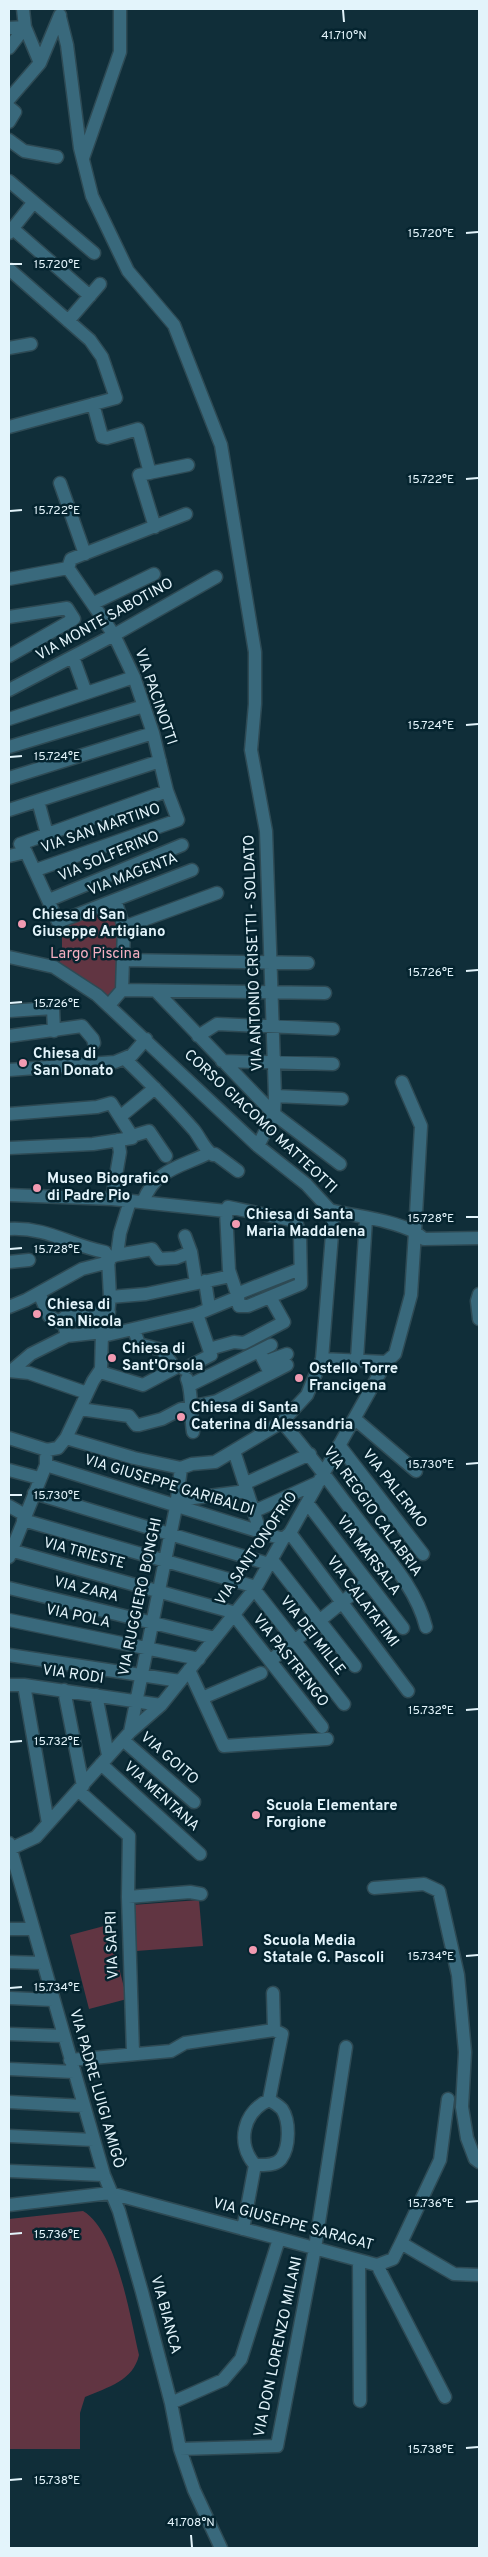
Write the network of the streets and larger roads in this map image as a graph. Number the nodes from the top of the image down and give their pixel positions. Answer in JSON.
{"nodes":[{"id":1,"x":24,"y":9,"type":"edge"},
{"id":2,"x":120,"y":9,"type":"edge"},
{"id":3,"x":60,"y":13,"type":"edge"},
{"id":4,"x":26,"y":27,"type":"junction"},
{"id":5,"x":9,"y":28,"type":"edge"},
{"id":6,"x":9,"y":48,"type":"edge"},
{"id":7,"x":40,"y":63,"type":"junction"},
{"id":8,"x":9,"y":99,"type":"edge"},
{"id":9,"x":9,"y":107,"type":"edge"},
{"id":10,"x":9,"y":122,"type":"edge"},
{"id":11,"x":9,"y":140,"type":"edge"},
{"id":12,"x":57,"y":157,"type":"dead end"},
{"id":13,"x":83,"y":158,"type":"junction"},
{"id":14,"x":9,"y":181,"type":"edge"},
{"id":15,"x":32,"y":203,"type":"junction"},
{"id":16,"x":10,"y":230,"type":"edge"},
{"id":17,"x":94,"y":253,"type":"dead end"},
{"id":18,"x":9,"y":269,"type":"edge"},
{"id":19,"x":100,"y":284,"type":"dead end"},
{"id":20,"x":90,"y":296,"type":"junction"},
{"id":21,"x":68,"y":321,"type":"junction"},
{"id":22,"x":31,"y":344,"type":"dead end"},
{"id":23,"x":9,"y":348,"type":"edge"},
{"id":24,"x":93,"y":404,"type":"junction"},
{"id":25,"x":9,"y":427,"type":"edge"},
{"id":26,"x":188,"y":466,"type":"dead end"},
{"id":27,"x":150,"y":473,"type":"junction"},
{"id":28,"x":60,"y":483,"type":"dead end"},
{"id":29,"x":186,"y":514,"type":"dead end"},
{"id":30,"x":155,"y":527,"type":"junction"},
{"id":31,"x":85,"y":554,"type":"junction"},
{"id":32,"x":68,"y":568,"type":"junction"},
{"id":33,"x":154,"y":574,"type":"dead end"},
{"id":34,"x":216,"y":577,"type":"dead end"},
{"id":35,"x":9,"y":579,"type":"edge"},
{"id":36,"x":94,"y":603,"type":"junction"},
{"id":37,"x":9,"y":618,"type":"edge"},
{"id":38,"x":114,"y":635,"type":"junction"},
{"id":39,"x":9,"y":656,"type":"edge"},
{"id":40,"x":73,"y":657,"type":"junction"},
{"id":41,"x":134,"y":677,"type":"junction"},
{"id":42,"x":9,"y":690,"type":"edge"},
{"id":43,"x":86,"y":693,"type":"junction"},
{"id":44,"x":144,"y":706,"type":"junction"},
{"id":45,"x":9,"y":719,"type":"edge"},
{"id":46,"x":153,"y":733,"type":"junction"},
{"id":47,"x":9,"y":747,"type":"edge"},
{"id":48,"x":160,"y":761,"type":"junction"},
{"id":49,"x":9,"y":778,"type":"edge"},
{"id":50,"x":167,"y":790,"type":"junction"},
{"id":51,"x":38,"y":801,"type":"junction"},
{"id":52,"x":9,"y":810,"type":"edge"},
{"id":53,"x":178,"y":820,"type":"joint"},
{"id":54,"x":47,"y":834,"type":"junction"},
{"id":55,"x":182,"y":845,"type":"dead end"},
{"id":56,"x":26,"y":852,"type":"junction"},
{"id":57,"x":9,"y":856,"type":"edge"},
{"id":58,"x":36,"y":870,"type":"junction"},
{"id":59,"x":192,"y":870,"type":"dead end"},
{"id":60,"x":217,"y":893,"type":"dead end"},
{"id":61,"x":48,"y":900,"type":"junction"},
{"id":62,"x":115,"y":900,"type":"junction"},
{"id":63,"x":124,"y":927,"type":"junction"},
{"id":64,"x":9,"y":957,"type":"edge"},
{"id":65,"x":123,"y":960,"type":"junction"},
{"id":66,"x":272,"y":962,"type":"junction"},
{"id":67,"x":308,"y":963,"type":"dead end"},
{"id":68,"x":122,"y":990,"type":"junction"},
{"id":69,"x":156,"y":991,"type":"junction"},
{"id":70,"x":274,"y":993,"type":"junction"},
{"id":71,"x":325,"y":993,"type":"dead end"},
{"id":72,"x":109,"y":1005,"type":"junction"},
{"id":73,"x":9,"y":1010,"type":"edge"},
{"id":74,"x":273,"y":1026,"type":"junction"},
{"id":75,"x":333,"y":1029,"type":"dead end"},
{"id":76,"x":54,"y":1031,"type":"junction"},
{"id":77,"x":9,"y":1036,"type":"edge"},
{"id":78,"x":198,"y":1036,"type":"junction"},
{"id":79,"x":146,"y":1039,"type":"junction"},
{"id":80,"x":94,"y":1043,"type":"dead end"},
{"id":81,"x":125,"y":1059,"type":"junction"},
{"id":82,"x":222,"y":1061,"type":"junction"},
{"id":83,"x":274,"y":1062,"type":"junction"},
{"id":84,"x":333,"y":1064,"type":"dead end"},
{"id":85,"x":9,"y":1070,"type":"edge"},
{"id":86,"x":402,"y":1082,"type":"dead end"},
{"id":87,"x":155,"y":1088,"type":"junction"},
{"id":88,"x":275,"y":1096,"type":"junction"},
{"id":89,"x":342,"y":1099,"type":"dead end"},
{"id":90,"x":9,"y":1114,"type":"edge"},
{"id":91,"x":274,"y":1114,"type":"junction"},
{"id":92,"x":120,"y":1116,"type":"junction"},
{"id":93,"x":132,"y":1136,"type":"junction"},
{"id":94,"x":118,"y":1140,"type":"junction"},
{"id":95,"x":258,"y":1146,"type":"junction"},
{"id":96,"x":9,"y":1148,"type":"edge"},
{"id":97,"x":209,"y":1153,"type":"junction"},
{"id":98,"x":169,"y":1161,"type":"junction"},
{"id":99,"x":340,"y":1164,"type":"dead end"},
{"id":100,"x":238,"y":1171,"type":"dead end"},
{"id":101,"x":9,"y":1195,"type":"edge"},
{"id":102,"x":112,"y":1199,"type":"junction"},
{"id":103,"x":137,"y":1202,"type":"junction"},
{"id":104,"x":227,"y":1209,"type":"junction"},
{"id":105,"x":330,"y":1210,"type":"junction"},
{"id":106,"x":366,"y":1219,"type":"junction"},
{"id":107,"x":9,"y":1229,"type":"edge"},
{"id":108,"x":415,"y":1232,"type":"junction"},
{"id":109,"x":185,"y":1236,"type":"dead end"},
{"id":110,"x":479,"y":1238,"type":"edge"},
{"id":111,"x":191,"y":1252,"type":"junction"},
{"id":112,"x":111,"y":1258,"type":"junction"},
{"id":113,"x":29,"y":1260,"type":"dead end"},
{"id":114,"x":9,"y":1262,"type":"edge"},
{"id":115,"x":300,"y":1269,"type":"junction"},
{"id":116,"x":231,"y":1276,"type":"junction"},
{"id":117,"x":200,"y":1282,"type":"junction"},
{"id":118,"x":39,"y":1293,"type":"junction"},
{"id":119,"x":479,"y":1294,"type":"edge"},
{"id":120,"x":239,"y":1295,"type":"junction"},
{"id":121,"x":110,"y":1297,"type":"junction"},
{"id":122,"x":270,"y":1297,"type":"junction"},
{"id":123,"x":9,"y":1306,"type":"edge"},
{"id":124,"x":210,"y":1307,"type":"junction"},
{"id":125,"x":109,"y":1312,"type":"junction"},
{"id":126,"x":197,"y":1314,"type":"junction"},
{"id":127,"x":479,"y":1319,"type":"edge"},
{"id":128,"x":60,"y":1322,"type":"junction"},
{"id":129,"x":134,"y":1330,"type":"junction"},
{"id":130,"x":104,"y":1332,"type":"junction"},
{"id":131,"x":67,"y":1336,"type":"junction"},
{"id":132,"x":271,"y":1345,"type":"dead end"},
{"id":133,"x":209,"y":1349,"type":"junction"},
{"id":134,"x":258,"y":1357,"type":"junction"},
{"id":135,"x":287,"y":1359,"type":"dead end"},
{"id":136,"x":322,"y":1359,"type":"junction"},
{"id":137,"x":357,"y":1359,"type":"junction"},
{"id":138,"x":386,"y":1362,"type":"junction"},
{"id":139,"x":180,"y":1369,"type":"junction"},
{"id":140,"x":10,"y":1371,"type":"edge"},
{"id":141,"x":100,"y":1372,"type":"junction"},
{"id":142,"x":190,"y":1385,"type":"junction"},
{"id":143,"x":87,"y":1393,"type":"junction"},
{"id":144,"x":190,"y":1407,"type":"junction"},
{"id":145,"x":80,"y":1409,"type":"junction"},
{"id":146,"x":355,"y":1419,"type":"junction"},
{"id":147,"x":282,"y":1422,"type":"junction"},
{"id":148,"x":193,"y":1432,"type":"dead end"},
{"id":149,"x":9,"y":1438,"type":"edge"},
{"id":150,"x":66,"y":1438,"type":"junction"},
{"id":151,"x":339,"y":1445,"type":"junction"},
{"id":152,"x":47,"y":1450,"type":"junction"},
{"id":153,"x":234,"y":1451,"type":"junction"},
{"id":154,"x":310,"y":1454,"type":"junction"},
{"id":155,"x":46,"y":1465,"type":"junction"},
{"id":156,"x":181,"y":1468,"type":"junction"},
{"id":157,"x":9,"y":1470,"type":"edge"},
{"id":158,"x":416,"y":1471,"type":"dead end"},
{"id":159,"x":39,"y":1478,"type":"junction"},
{"id":160,"x":321,"y":1478,"type":"junction"},
{"id":161,"x":246,"y":1487,"type":"junction"},
{"id":162,"x":34,"y":1493,"type":"junction"},
{"id":163,"x":177,"y":1503,"type":"junction"},
{"id":164,"x":308,"y":1504,"type":"junction"},
{"id":165,"x":9,"y":1506,"type":"edge"},
{"id":166,"x":255,"y":1511,"type":"junction"},
{"id":167,"x":24,"y":1518,"type":"junction"},
{"id":168,"x":260,"y":1531,"type":"junction"},
{"id":169,"x":170,"y":1534,"type":"junction"},
{"id":170,"x":287,"y":1536,"type":"junction"},
{"id":171,"x":10,"y":1554,"type":"edge"},
{"id":172,"x":423,"y":1554,"type":"dead end"},
{"id":173,"x":164,"y":1561,"type":"junction"},
{"id":174,"x":271,"y":1562,"type":"junction"},
{"id":175,"x":367,"y":1582,"type":"junction"},
{"id":176,"x":9,"y":1588,"type":"edge"},
{"id":177,"x":255,"y":1588,"type":"junction"},
{"id":178,"x":158,"y":1591,"type":"junction"},
{"id":179,"x":342,"y":1602,"type":"junction"},
{"id":180,"x":235,"y":1614,"type":"junction"},
{"id":181,"x":9,"y":1620,"type":"edge"},
{"id":182,"x":319,"y":1620,"type":"junction"},
{"id":183,"x":151,"y":1622,"type":"junction"},
{"id":184,"x":426,"y":1627,"type":"dead end"},
{"id":185,"x":403,"y":1628,"type":"dead end"},
{"id":186,"x":215,"y":1638,"type":"junction"},
{"id":187,"x":294,"y":1640,"type":"junction"},
{"id":188,"x":146,"y":1648,"type":"junction"},
{"id":189,"x":9,"y":1655,"type":"edge"},
{"id":190,"x":199,"y":1659,"type":"junction"},
{"id":191,"x":270,"y":1661,"type":"junction"},
{"id":192,"x":355,"y":1666,"type":"dead end"},
{"id":193,"x":190,"y":1670,"type":"junction"},
{"id":194,"x":261,"y":1673,"type":"dead end"},
{"id":195,"x":141,"y":1674,"type":"junction"},
{"id":196,"x":180,"y":1681,"type":"junction"},
{"id":197,"x":9,"y":1685,"type":"edge"},
{"id":198,"x":24,"y":1685,"type":"junction"},
{"id":199,"x":64,"y":1690,"type":"junction"},
{"id":200,"x":408,"y":1691,"type":"dead end"},
{"id":201,"x":96,"y":1696,"type":"junction"},
{"id":202,"x":202,"y":1698,"type":"junction"},
{"id":203,"x":136,"y":1700,"type":"junction"},
{"id":204,"x":344,"y":1704,"type":"dead end"},
{"id":205,"x":161,"y":1705,"type":"junction"},
{"id":206,"x":322,"y":1727,"type":"dead end"},
{"id":207,"x":127,"y":1736,"type":"junction"},
{"id":208,"x":327,"y":1739,"type":"dead end"},
{"id":209,"x":105,"y":1760,"type":"junction"},
{"id":210,"x":81,"y":1788,"type":"junction"},
{"id":211,"x":194,"y":1802,"type":"dead end"},
{"id":212,"x":48,"y":1823,"type":"junction"},
{"id":213,"x":9,"y":1847,"type":"edge"},
{"id":214,"x":200,"y":1854,"type":"dead end"},
{"id":215,"x":374,"y":1888,"type":"dead end"},
{"id":216,"x":15,"y":1889,"type":"edge"},
{"id":217,"x":201,"y":1894,"type":"dead end"},
{"id":218,"x":128,"y":1897,"type":"junction"},
{"id":219,"x":9,"y":1928,"type":"edge"},
{"id":220,"x":33,"y":1929,"type":"junction"},
{"id":221,"x":9,"y":1962,"type":"edge"},
{"id":222,"x":42,"y":1963,"type":"junction"},
{"id":223,"x":273,"y":1993,"type":"dead end"},
{"id":224,"x":9,"y":1998,"type":"edge"},
{"id":225,"x":53,"y":2000,"type":"junction"},
{"id":226,"x":274,"y":2030,"type":"junction"},
{"id":227,"x":9,"y":2034,"type":"edge"},
{"id":228,"x":64,"y":2036,"type":"junction"},
{"id":229,"x":346,"y":2047,"type":"dead end"},
{"id":230,"x":133,"y":2053,"type":"junction"},
{"id":231,"x":72,"y":2066,"type":"junction"},
{"id":232,"x":9,"y":2069,"type":"edge"},
{"id":233,"x":448,"y":2099,"type":"dead end"},
{"id":234,"x":269,"y":2100,"type":"junction"},
{"id":235,"x":9,"y":2102,"type":"edge"},
{"id":236,"x":84,"y":2106,"type":"junction"},
{"id":237,"x":9,"y":2136,"type":"edge"},
{"id":238,"x":94,"y":2140,"type":"junction"},
{"id":239,"x":479,"y":2162,"type":"edge"},
{"id":240,"x":255,"y":2165,"type":"junction"},
{"id":241,"x":9,"y":2171,"type":"edge"},
{"id":242,"x":104,"y":2174,"type":"junction"},
{"id":243,"x":110,"y":2193,"type":"junction"},
{"id":244,"x":9,"y":2205,"type":"edge"},
{"id":245,"x":243,"y":2229,"type":"junction"},
{"id":246,"x":279,"y":2239,"type":"junction"},
{"id":247,"x":401,"y":2243,"type":"junction"},
{"id":248,"x":315,"y":2248,"type":"junction"},
{"id":249,"x":359,"y":2260,"type":"junction"},
{"id":250,"x":377,"y":2265,"type":"junction"},
{"id":251,"x":479,"y":2275,"type":"edge"},
{"id":252,"x":445,"y":2397,"type":"dead end"},
{"id":253,"x":360,"y":2402,"type":"dead end"},
{"id":254,"x":171,"y":2403,"type":"junction"},
{"id":255,"x":180,"y":2449,"type":"junction"},
{"id":256,"x":221,"y":2548,"type":"edge"}],
"edges":[{"from":1,"to":4,"type":"street"},
{"from":2,"to":13,"type":"street"},
{"from":3,"to":7,"type":"street"},
{"from":3,"to":13,"type":"street","name":"VIA ANTONIO CRISETTI - SOLDATO"},
{"from":4,"to":5,"type":"street"},
{"from":4,"to":6,"type":"street"},
{"from":4,"to":7,"type":"street"},
{"from":7,"to":8,"type":"street"},
{"from":9,"to":10,"type":"street"},
{"from":11,"to":12,"type":"street"},
{"from":13,"to":66,"type":"street","name":"VIA ANTONIO CRISETTI - SOLDATO"},
{"from":14,"to":15,"type":"street"},
{"from":15,"to":16,"type":"street"},
{"from":15,"to":17,"type":"street"},
{"from":16,"to":20,"type":"street"},
{"from":18,"to":21,"type":"street"},
{"from":19,"to":20,"type":"street"},
{"from":20,"to":21,"type":"street"},
{"from":21,"to":24,"type":"street"},
{"from":22,"to":23,"type":"street"},
{"from":24,"to":25,"type":"street"},
{"from":24,"to":27,"type":"street"},
{"from":26,"to":27,"type":"street"},
{"from":27,"to":30,"type":"street"},
{"from":28,"to":31,"type":"street"},
{"from":29,"to":30,"type":"street"},
{"from":30,"to":31,"type":"street"},
{"from":31,"to":32,"type":"street"},
{"from":32,"to":35,"type":"street"},
{"from":32,"to":36,"type":"street","name":"VIA PACINOTTI"},
{"from":33,"to":36,"type":"street"},
{"from":34,"to":38,"type":"street","name":"VIA MONTE SABOTINO"},
{"from":36,"to":38,"type":"street","name":"VIA PACINOTTI"},
{"from":37,"to":39,"type":"street"},
{"from":38,"to":40,"type":"street","name":"VIA MONTE SABOTINO"},
{"from":38,"to":41,"type":"street","name":"VIA PACINOTTI"},
{"from":40,"to":42,"type":"street","name":"VIA MONTE SABOTINO"},
{"from":40,"to":43,"type":"street"},
{"from":41,"to":43,"type":"street"},
{"from":41,"to":44,"type":"street","name":"VIA PACINOTTI"},
{"from":43,"to":45,"type":"street"},
{"from":44,"to":46,"type":"street","name":"VIA PACINOTTI"},
{"from":44,"to":47,"type":"street"},
{"from":46,"to":48,"type":"street","name":"VIA PACINOTTI"},
{"from":46,"to":49,"type":"street"},
{"from":48,"to":50,"type":"street","name":"VIA PACINOTTI"},
{"from":48,"to":51,"type":"street"},
{"from":50,"to":53,"type":"street","name":"VIA PACINOTTI"},
{"from":50,"to":54,"type":"street"},
{"from":51,"to":52,"type":"street"},
{"from":51,"to":54,"type":"street"},
{"from":53,"to":58,"type":"street","name":"VIA SAN MARTINO"},
{"from":54,"to":56,"type":"street"},
{"from":55,"to":61,"type":"street","name":"VIA SOLFERINO"},
{"from":56,"to":57,"type":"street"},
{"from":56,"to":58,"type":"street"},
{"from":58,"to":61,"type":"street"},
{"from":59,"to":62,"type":"street","name":"VIA MAGENTA"},
{"from":60,"to":63,"type":"street"},
{"from":61,"to":62,"type":"street","name":"VIA MAGENTA"},
{"from":62,"to":63,"type":"street"},
{"from":63,"to":65,"type":"street"},
{"from":64,"to":72,"type":"street","name":"CORSO GIACOMO MATTEOTTI"},
{"from":65,"to":66,"type":"street"},
{"from":65,"to":68,"type":"street"},
{"from":66,"to":67,"type":"street"},
{"from":66,"to":70,"type":"street","name":"VIA ANTONIO CRISETTI - SOLDATO"},
{"from":68,"to":69,"type":"street"},
{"from":68,"to":72,"type":"street"},
{"from":69,"to":70,"type":"street"},
{"from":69,"to":78,"type":"street"},
{"from":70,"to":71,"type":"street"},
{"from":70,"to":74,"type":"street","name":"VIA ANTONIO CRISETTI - SOLDATO"},
{"from":72,"to":79,"type":"street","name":"CORSO GIACOMO MATTEOTTI"},
{"from":73,"to":76,"type":"street"},
{"from":74,"to":75,"type":"street"},
{"from":74,"to":78,"type":"street"},
{"from":74,"to":83,"type":"street","name":"VIA ANTONIO CRISETTI - SOLDATO"},
{"from":76,"to":77,"type":"street"},
{"from":76,"to":80,"type":"street"},
{"from":78,"to":82,"type":"street"},
{"from":79,"to":81,"type":"street"},
{"from":79,"to":95,"type":"street","name":"CORSO GIACOMO MATTEOTTI"},
{"from":81,"to":85,"type":"street"},
{"from":81,"to":87,"type":"street"},
{"from":82,"to":83,"type":"street"},
{"from":82,"to":91,"type":"street"},
{"from":83,"to":84,"type":"street"},
{"from":83,"to":88,"type":"street","name":"VIA ANTONIO CRISETTI - SOLDATO"},
{"from":86,"to":108,"type":"street","name":"VIA SANT'ONOFRIO"},
{"from":87,"to":92,"type":"street"},
{"from":87,"to":97,"type":"street"},
{"from":88,"to":89,"type":"street"},
{"from":88,"to":91,"type":"street","name":"VIA ANTONIO CRISETTI - SOLDATO"},
{"from":90,"to":92,"type":"street"},
{"from":91,"to":95,"type":"street","name":"VIA ANTONIO CRISETTI - SOLDATO"},
{"from":91,"to":99,"type":"street"},
{"from":92,"to":93,"type":"street"},
{"from":93,"to":94,"type":"street"},
{"from":93,"to":98,"type":"street"},
{"from":94,"to":96,"type":"street"},
{"from":94,"to":102,"type":"street"},
{"from":95,"to":105,"type":"street","name":"CORSO GIACOMO MATTEOTTI"},
{"from":97,"to":98,"type":"street"},
{"from":97,"to":100,"type":"street"},
{"from":98,"to":103,"type":"street"},
{"from":101,"to":102,"type":"street"},
{"from":102,"to":103,"type":"street"},
{"from":103,"to":104,"type":"street"},
{"from":103,"to":112,"type":"street"},
{"from":104,"to":115,"type":"street"},
{"from":104,"to":116,"type":"street"},
{"from":105,"to":106,"type":"street"},
{"from":105,"to":136,"type":"street","name":"CORSO GIACOMO MATTEOTTI"},
{"from":106,"to":108,"type":"street"},
{"from":106,"to":137,"type":"street"},
{"from":107,"to":112,"type":"street"},
{"from":108,"to":110,"type":"street"},
{"from":108,"to":138,"type":"street","name":"VIA SANT'ONOFRIO"},
{"from":109,"to":111,"type":"street"},
{"from":111,"to":112,"type":"street"},
{"from":111,"to":117,"type":"street"},
{"from":112,"to":118,"type":"street"},
{"from":112,"to":121,"type":"street"},
{"from":113,"to":114,"type":"street"},
{"from":115,"to":120,"type":"street"},
{"from":115,"to":122,"type":"street"},
{"from":116,"to":117,"type":"street"},
{"from":116,"to":120,"type":"street"},
{"from":117,"to":121,"type":"street"},
{"from":117,"to":124,"type":"street"},
{"from":118,"to":123,"type":"street"},
{"from":118,"to":128,"type":"street"},
{"from":119,"to":127,"type":"street"},
{"from":120,"to":122,"type":"street"},
{"from":120,"to":124,"type":"street"},
{"from":121,"to":125,"type":"street"},
{"from":122,"to":134,"type":"street"},
{"from":124,"to":126,"type":"street"},
{"from":125,"to":128,"type":"street"},
{"from":125,"to":130,"type":"street"},
{"from":126,"to":129,"type":"street"},
{"from":126,"to":133,"type":"street"},
{"from":128,"to":131,"type":"street"},
{"from":129,"to":130,"type":"street"},
{"from":129,"to":139,"type":"street"},
{"from":130,"to":131,"type":"street"},
{"from":130,"to":141,"type":"street"},
{"from":131,"to":140,"type":"street"},
{"from":132,"to":134,"type":"street"},
{"from":133,"to":134,"type":"street"},
{"from":133,"to":139,"type":"street"},
{"from":134,"to":135,"type":"street"},
{"from":134,"to":142,"type":"street"},
{"from":134,"to":144,"type":"street"},
{"from":136,"to":137,"type":"street"},
{"from":136,"to":147,"type":"street","name":"CORSO GIACOMO MATTEOTTI"},
{"from":137,"to":138,"type":"street"},
{"from":138,"to":146,"type":"street","name":"VIA SANT'ONOFRIO"},
{"from":139,"to":141,"type":"street"},
{"from":139,"to":142,"type":"street"},
{"from":140,"to":143,"type":"street"},
{"from":141,"to":143,"type":"street"},
{"from":142,"to":144,"type":"street"},
{"from":143,"to":145,"type":"street"},
{"from":144,"to":145,"type":"street"},
{"from":144,"to":148,"type":"street"},
{"from":145,"to":150,"type":"street"},
{"from":146,"to":151,"type":"street","name":"VIA SANT'ONOFRIO"},
{"from":146,"to":158,"type":"street"},
{"from":147,"to":153,"type":"street","name":"CORSO GIACOMO MATTEOTTI"},
{"from":147,"to":154,"type":"street","name":"VIA REGGIO CALABRIA"},
{"from":149,"to":152,"type":"street"},
{"from":150,"to":152,"type":"street"},
{"from":150,"to":156,"type":"street","name":"CORSO GIACOMO MATTEOTTI"},
{"from":151,"to":160,"type":"street","name":"VIA SANT'ONOFRIO"},
{"from":151,"to":172,"type":"street","name":"VIA PALERMO"},
{"from":152,"to":155,"type":"street"},
{"from":153,"to":156,"type":"street","name":"CORSO GIACOMO MATTEOTTI"},
{"from":153,"to":161,"type":"street"},
{"from":154,"to":160,"type":"street","name":"VIA REGGIO CALABRIA"},
{"from":154,"to":161,"type":"street"},
{"from":155,"to":159,"type":"street"},
{"from":155,"to":163,"type":"street","name":"VIA GIUSEPPE GARIBALDI"},
{"from":156,"to":163,"type":"street","name":"VIA RUGGIERO BONGHI"},
{"from":157,"to":159,"type":"street"},
{"from":159,"to":162,"type":"street"},
{"from":160,"to":164,"type":"street","name":"VIA SANT'ONOFRIO"},
{"from":160,"to":166,"type":"street"},
{"from":160,"to":184,"type":"street","name":"VIA REGGIO CALABRIA"},
{"from":161,"to":163,"type":"street"},
{"from":161,"to":166,"type":"street"},
{"from":162,"to":167,"type":"street"},
{"from":162,"to":169,"type":"street"},
{"from":163,"to":168,"type":"street","name":"VIA GIUSEPPE GARIBALDI"},
{"from":163,"to":169,"type":"street","name":"VIA RUGGIERO BONGHI"},
{"from":164,"to":170,"type":"street","name":"VIA SANT'ONOFRIO"},
{"from":164,"to":175,"type":"street","name":"VIA MARSALA"},
{"from":165,"to":167,"type":"street"},
{"from":166,"to":168,"type":"street"},
{"from":167,"to":171,"type":"street"},
{"from":167,"to":173,"type":"street"},
{"from":168,"to":170,"type":"street","name":"VIA GIUSEPPE GARIBALDI"},
{"from":169,"to":173,"type":"street","name":"VIA RUGGIERO BONGHI"},
{"from":169,"to":174,"type":"street"},
{"from":170,"to":174,"type":"street","name":"VIA SANT'ONOFRIO"},
{"from":170,"to":179,"type":"street","name":"VIA CALATAFIMI"},
{"from":171,"to":178,"type":"street","name":"VIA TRIESTE"},
{"from":173,"to":177,"type":"street"},
{"from":173,"to":178,"type":"street","name":"VIA RUGGIERO BONGHI"},
{"from":174,"to":177,"type":"street","name":"VIA SANT'ONOFRIO"},
{"from":174,"to":182,"type":"street"},
{"from":175,"to":179,"type":"street"},
{"from":175,"to":185,"type":"street","name":"VIA MARSALA"},
{"from":176,"to":183,"type":"street","name":"VIA ZARA"},
{"from":177,"to":180,"type":"street","name":"VIA SANT'ONOFRIO"},
{"from":177,"to":187,"type":"street","name":"VIA DEI MILLE"},
{"from":178,"to":180,"type":"street","name":"VIA TRIESTE"},
{"from":178,"to":183,"type":"street","name":"VIA RUGGIERO BONGHI"},
{"from":179,"to":182,"type":"street"},
{"from":179,"to":200,"type":"street","name":"VIA CALATAFIMI"},
{"from":180,"to":186,"type":"street","name":"VIA SANT'ONOFRIO"},
{"from":180,"to":191,"type":"street","name":"VIA PASTRENGO"},
{"from":181,"to":188,"type":"street","name":"VIA POLA"},
{"from":182,"to":187,"type":"street"},
{"from":182,"to":192,"type":"street"},
{"from":183,"to":186,"type":"street","name":"VIA ZARA"},
{"from":183,"to":188,"type":"street","name":"VIA RUGGIERO BONGHI"},
{"from":186,"to":190,"type":"street","name":"VIA SANT'ONOFRIO"},
{"from":187,"to":191,"type":"street"},
{"from":187,"to":204,"type":"street","name":"VIA DEI MILLE"},
{"from":188,"to":190,"type":"street","name":"VIA POLA"},
{"from":188,"to":195,"type":"street","name":"VIA RUGGIERO BONGHI"},
{"from":189,"to":195,"type":"street"},
{"from":190,"to":193,"type":"street","name":"VIA SANT'ONOFRIO"},
{"from":191,"to":206,"type":"street","name":"VIA PASTRENGO"},
{"from":193,"to":196,"type":"street","name":"VIA SANT'ONOFRIO"},
{"from":193,"to":202,"type":"street"},
{"from":194,"to":202,"type":"street"},
{"from":195,"to":196,"type":"street"},
{"from":195,"to":203,"type":"street","name":"VIA RUGGIERO BONGHI"},
{"from":196,"to":205,"type":"street","name":"VIA SANT'ONOFRIO"},
{"from":197,"to":198,"type":"street","name":"VIA RODI"},
{"from":198,"to":199,"type":"street","name":"VIA RODI"},
{"from":198,"to":212,"type":"street"},
{"from":199,"to":201,"type":"street","name":"VIA RODI"},
{"from":199,"to":210,"type":"street"},
{"from":201,"to":203,"type":"street","name":"VIA RODI"},
{"from":201,"to":209,"type":"street"},
{"from":202,"to":208,"type":"street"},
{"from":203,"to":205,"type":"street","name":"VIA RODI"},
{"from":203,"to":207,"type":"street","name":"VIA RUGGIERO BONGHI"},
{"from":205,"to":207,"type":"street","name":"VIA SANT'ONOFRIO"},
{"from":207,"to":209,"type":"street","name":"VIA SANT'ONOFRIO"},
{"from":207,"to":211,"type":"street","name":"VIA GOITO"},
{"from":209,"to":210,"type":"street","name":"VIA SANT'ONOFRIO"},
{"from":209,"to":214,"type":"street","name":"VIA MENTANA"},
{"from":210,"to":212,"type":"street","name":"VIA SANT'ONOFRIO"},
{"from":210,"to":218,"type":"street","name":"VIA SAPRI"},
{"from":212,"to":213,"type":"street","name":"VIA SANT'ONOFRIO"},
{"from":213,"to":216,"type":"street","name":"VIA PADRE LUIGI AMIGÒ"},
{"from":215,"to":239,"type":"street"},
{"from":216,"to":220,"type":"street","name":"VIA PADRE LUIGI AMIGÒ"},
{"from":217,"to":218,"type":"street"},
{"from":218,"to":230,"type":"street","name":"VIA SAPRI"},
{"from":219,"to":220,"type":"street"},
{"from":220,"to":222,"type":"street","name":"VIA PADRE LUIGI AMIGÒ"},
{"from":221,"to":222,"type":"street"},
{"from":222,"to":225,"type":"street","name":"VIA PADRE LUIGI AMIGÒ"},
{"from":223,"to":226,"type":"street"},
{"from":224,"to":225,"type":"street"},
{"from":225,"to":228,"type":"street","name":"VIA PADRE LUIGI AMIGÒ"},
{"from":226,"to":230,"type":"street"},
{"from":226,"to":234,"type":"street"},
{"from":227,"to":228,"type":"street"},
{"from":228,"to":231,"type":"street","name":"VIA PADRE LUIGI AMIGÒ"},
{"from":229,"to":248,"type":"street"},
{"from":230,"to":231,"type":"street"},
{"from":231,"to":232,"type":"street"},
{"from":231,"to":236,"type":"street","name":"VIA PADRE LUIGI AMIGÒ"},
{"from":233,"to":247,"type":"street","name":"VIA GIUSEPPE SARAGAT"},
{"from":234,"to":240,"type":"street"},
{"from":234,"to":240,"type":"street"},
{"from":235,"to":236,"type":"street"},
{"from":236,"to":238,"type":"street","name":"VIA PADRE LUIGI AMIGÒ"},
{"from":237,"to":238,"type":"street"},
{"from":238,"to":242,"type":"street","name":"VIA PADRE LUIGI AMIGÒ"},
{"from":240,"to":245,"type":"street"},
{"from":241,"to":242,"type":"street"},
{"from":242,"to":243,"type":"street","name":"VIA PADRE LUIGI AMIGÒ"},
{"from":243,"to":244,"type":"street"},
{"from":243,"to":245,"type":"street","name":"VIA GIUSEPPE SARAGAT"},
{"from":243,"to":254,"type":"street","name":"VIA BIANCA"},
{"from":245,"to":246,"type":"street","name":"VIA GIUSEPPE SARAGAT"},
{"from":246,"to":248,"type":"street","name":"VIA GIUSEPPE SARAGAT"},
{"from":246,"to":254,"type":"street"},
{"from":247,"to":250,"type":"street","name":"VIA GIUSEPPE SARAGAT"},
{"from":247,"to":251,"type":"street"},
{"from":248,"to":249,"type":"street","name":"VIA GIUSEPPE SARAGAT"},
{"from":248,"to":255,"type":"street","name":"VIA DON LORENZO MILANI"},
{"from":249,"to":250,"type":"street","name":"VIA GIUSEPPE SARAGAT"},
{"from":249,"to":253,"type":"street"},
{"from":250,"to":252,"type":"street"},
{"from":254,"to":255,"type":"street","name":"VIA BIANCA"},
{"from":255,"to":256,"type":"street","name":"VIA BIANCA"}]}
